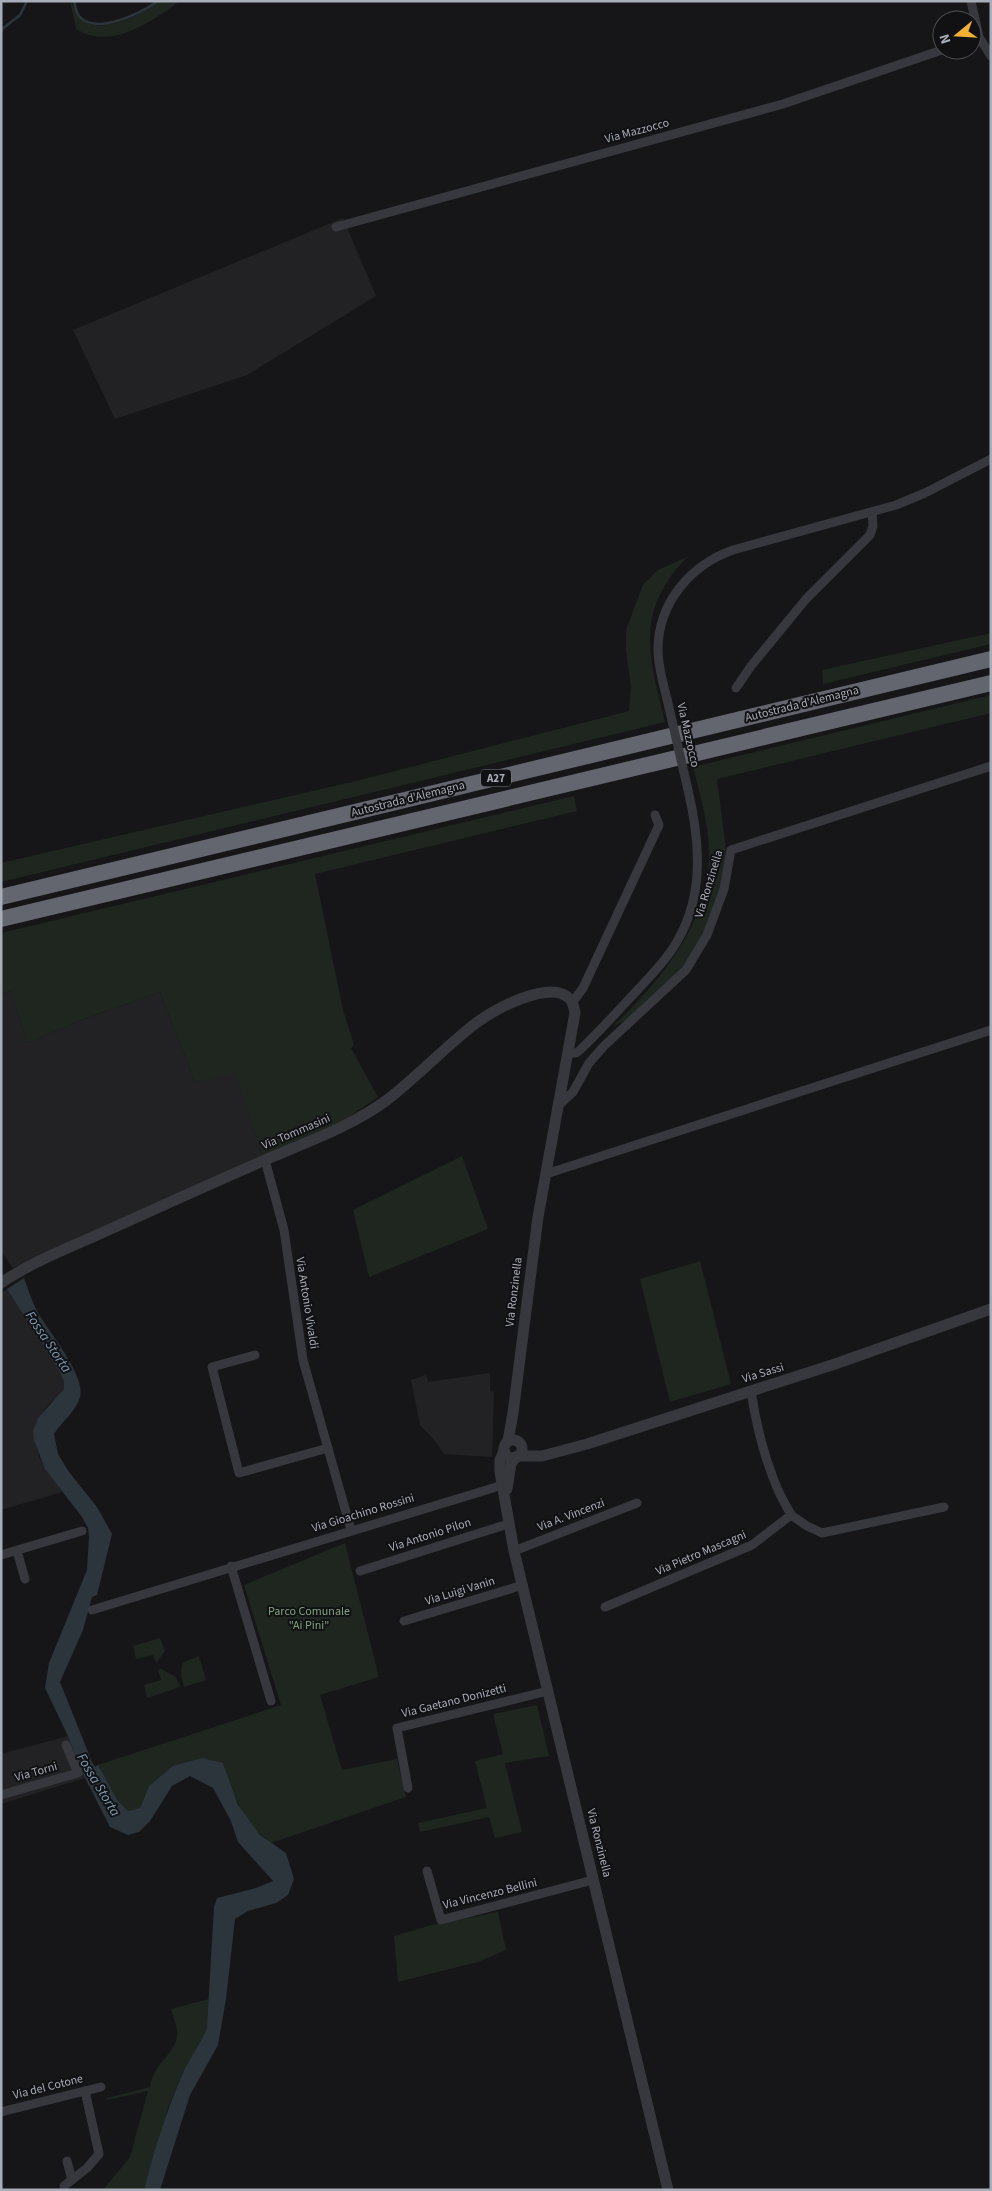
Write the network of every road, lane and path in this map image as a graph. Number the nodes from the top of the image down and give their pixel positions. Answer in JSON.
{"nodes":[{"id":1,"x":982,"y":45,"type":"edge"},
{"id":2,"x":932,"y":53,"type":"edge"},
{"id":3,"x":991,"y":56,"type":"edge"},
{"id":4,"x":336,"y":227,"type":"dead end"},
{"id":5,"x":991,"y":459,"type":"edge"},
{"id":6,"x":872,"y":512,"type":"junction"},
{"id":7,"x":991,"y":659,"type":"edge"},
{"id":8,"x":991,"y":683,"type":"edge"},
{"id":9,"x":736,"y":688,"type":"dead end"},
{"id":10,"x":991,"y":766,"type":"edge"},
{"id":11,"x":655,"y":816,"type":"dead end"},
{"id":12,"x":1,"y":897,"type":"edge"},
{"id":13,"x":1,"y":919,"type":"edge"},
{"id":14,"x":574,"y":1008,"type":"junction"},
{"id":15,"x":991,"y":1030,"type":"edge"},
{"id":16,"x":568,"y":1053,"type":"junction"},
{"id":17,"x":557,"y":1108,"type":"junction"},
{"id":18,"x":265,"y":1160,"type":"junction"},
{"id":19,"x":546,"y":1174,"type":"junction"},
{"id":20,"x":1,"y":1283,"type":"edge"},
{"id":21,"x":991,"y":1309,"type":"edge"},
{"id":22,"x":255,"y":1355,"type":"dead end"},
{"id":23,"x":751,"y":1391,"type":"junction"},
{"id":24,"x":328,"y":1448,"type":"junction"},
{"id":25,"x":514,"y":1449,"type":"junction"},
{"id":26,"x":503,"y":1485,"type":"junction"},
{"id":27,"x":505,"y":1503,"type":"junction"},
{"id":28,"x":637,"y":1503,"type":"dead end"},
{"id":29,"x":944,"y":1507,"type":"dead end"},
{"id":30,"x":791,"y":1515,"type":"junction"},
{"id":31,"x":508,"y":1524,"type":"junction"},
{"id":32,"x":351,"y":1530,"type":"junction"},
{"id":33,"x":82,"y":1531,"type":"dead end"},
{"id":34,"x":17,"y":1551,"type":"junction"},
{"id":35,"x":514,"y":1551,"type":"junction"},
{"id":36,"x":1,"y":1555,"type":"edge"},
{"id":37,"x":231,"y":1566,"type":"junction"},
{"id":38,"x":360,"y":1571,"type":"dead end"},
{"id":39,"x":25,"y":1579,"type":"dead end"},
{"id":40,"x":523,"y":1585,"type":"junction"},
{"id":41,"x":604,"y":1607,"type":"dead end"},
{"id":42,"x":92,"y":1610,"type":"dead end"},
{"id":43,"x":404,"y":1621,"type":"dead end"},
{"id":44,"x":548,"y":1691,"type":"junction"},
{"id":45,"x":271,"y":1701,"type":"dead end"},
{"id":46,"x":66,"y":1745,"type":"dead end"},
{"id":47,"x":408,"y":1788,"type":"dead end"},
{"id":48,"x":1,"y":1795,"type":"edge"},
{"id":49,"x":427,"y":1872,"type":"dead end"},
{"id":50,"x":593,"y":1880,"type":"junction"},
{"id":51,"x":101,"y":2087,"type":"dead end"},
{"id":52,"x":84,"y":2091,"type":"junction"},
{"id":53,"x":1,"y":2112,"type":"edge"},
{"id":54,"x":67,"y":2161,"type":"dead end"},
{"id":55,"x":72,"y":2180,"type":"junction"},
{"id":56,"x":64,"y":2186,"type":"dead end"},
{"id":57,"x":668,"y":2190,"type":"edge"}],
"edges":[{"from":1,"to":3,"type":"street"},
{"from":2,"to":4,"type":"street","name":"Via Mazzocco"},
{"from":5,"to":6,"type":"street","name":"Via Mazzocco"},
{"from":6,"to":9,"type":"street"},
{"from":6,"to":16,"type":"street","name":"Via Mazzocco","bridge":true},
{"from":7,"to":12,"type":"highway","name":"Autostrada d'Alemagna","number":"A27"},
{"from":8,"to":13,"type":"highway","name":"Autostrada d'Alemagna","number":"A27"},
{"from":10,"to":17,"type":"street","name":"Via Ronzinella"},
{"from":11,"to":14,"type":"street","name":"Via Ronzinella"},
{"from":14,"to":16,"type":"street","name":"Via Ronzinella"},
{"from":14,"to":18,"type":"street","name":"Via Tommasini"},
{"from":15,"to":19,"type":"street"},
{"from":16,"to":17,"type":"street","name":"Via Ronzinella"},
{"from":17,"to":19,"type":"street","name":"Via Ronzinella"},
{"from":18,"to":20,"type":"street","name":"Via Tommasini"},
{"from":18,"to":24,"type":"street","name":"Via Antonio Vivaldi"},
{"from":19,"to":25,"type":"street","name":"Via Ronzinella"},
{"from":21,"to":23,"type":"street","name":"Via Sassi"},
{"from":22,"to":24,"type":"street"},
{"from":23,"to":25,"type":"street","name":"Via Sassi"},
{"from":23,"to":30,"type":"street"},
{"from":24,"to":32,"type":"street","name":"Via Antonio Vivaldi"},
{"from":25,"to":26,"type":"street","name":"Via Ronzinella"},
{"from":25,"to":27,"type":"street","name":"Via Ronzinella"},
{"from":26,"to":27,"type":"street","name":"Via Ronzinella"},
{"from":26,"to":32,"type":"street","name":"Via Gioachino Rossini"},
{"from":27,"to":31,"type":"street","name":"Via Ronzinella"},
{"from":28,"to":35,"type":"street","name":"Via A. Vincenzi"},
{"from":29,"to":30,"type":"street"},
{"from":30,"to":41,"type":"street","name":"Via Pietro Mascagni"},
{"from":31,"to":35,"type":"street","name":"Via Ronzinella"},
{"from":31,"to":38,"type":"street","name":"Via Antonio Pilon"},
{"from":32,"to":37,"type":"street","name":"Via Gioachino Rossini"},
{"from":33,"to":34,"type":"street"},
{"from":34,"to":36,"type":"street"},
{"from":34,"to":39,"type":"street"},
{"from":35,"to":40,"type":"street","name":"Via Ronzinella"},
{"from":37,"to":42,"type":"street","name":"Via Gioachino Rossini"},
{"from":37,"to":45,"type":"street"},
{"from":40,"to":43,"type":"street","name":"Via Luigi Vanin"},
{"from":40,"to":44,"type":"street","name":"Via Ronzinella"},
{"from":44,"to":47,"type":"street","name":"Via Gaetano Donizetti"},
{"from":44,"to":50,"type":"street","name":"Via Ronzinella"},
{"from":46,"to":48,"type":"street","name":"Via Torni"},
{"from":49,"to":50,"type":"street","name":"Via Vincenzo Bellini"},
{"from":50,"to":57,"type":"street","name":"Via Ronzinella"},
{"from":51,"to":52,"type":"street","name":"Via del Cotone"},
{"from":52,"to":53,"type":"street","name":"Via del Cotone"},
{"from":52,"to":55,"type":"street"},
{"from":54,"to":55,"type":"street"},
{"from":55,"to":56,"type":"street"}]}
